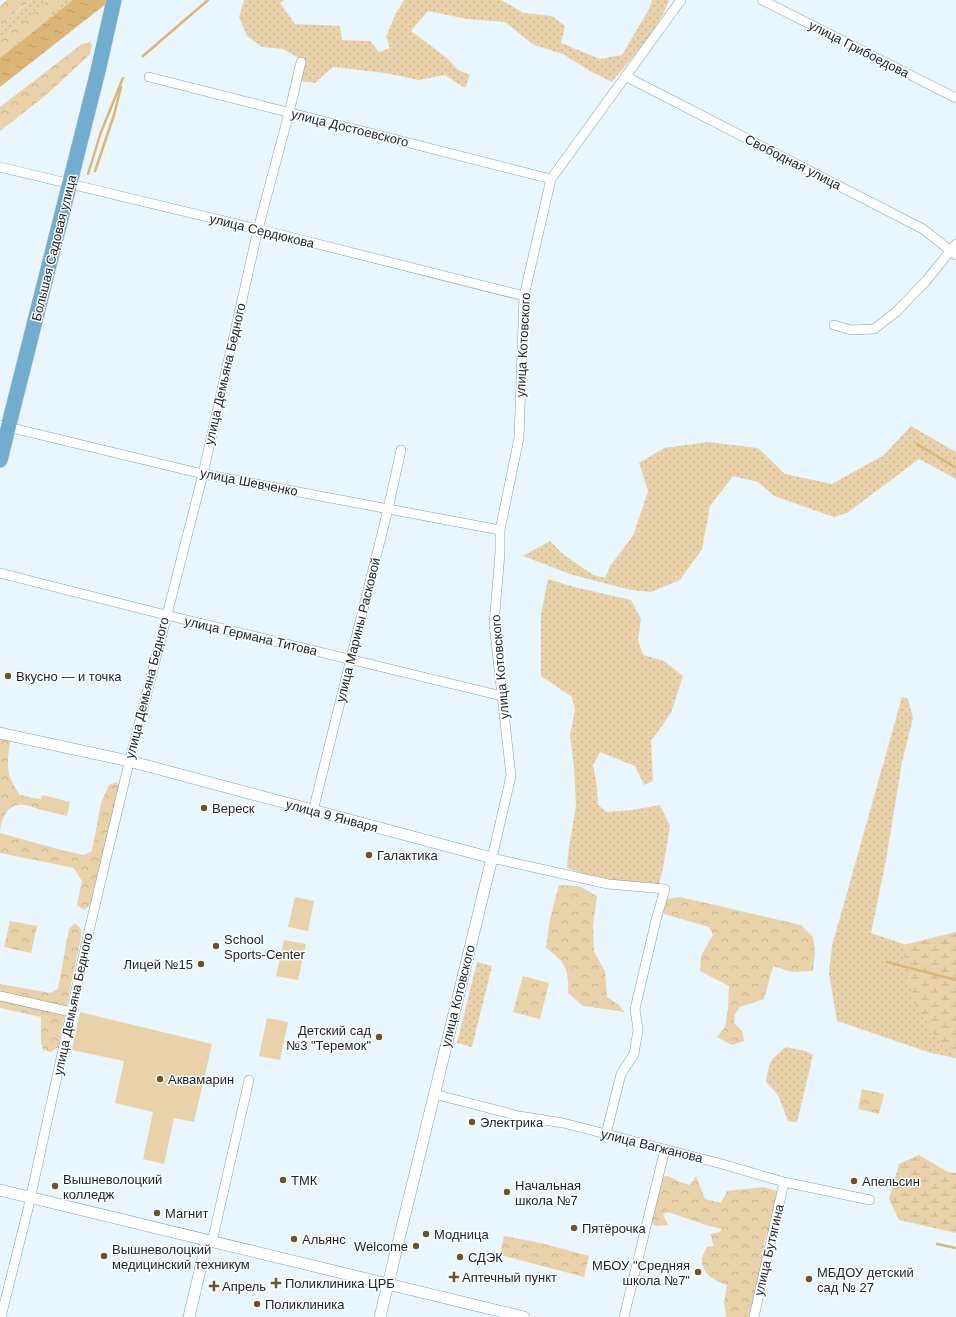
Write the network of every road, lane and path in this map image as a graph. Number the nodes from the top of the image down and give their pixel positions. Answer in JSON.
{"nodes":[{"id":1,"x":114,"y":0,"type":"edge"},
{"id":2,"x":681,"y":0,"type":"edge"},
{"id":3,"x":762,"y":0,"type":"edge"},
{"id":4,"x":301,"y":62,"type":"dead end"},
{"id":5,"x":625,"y":76,"type":"junction"},
{"id":6,"x":149,"y":77,"type":"dead end"},
{"id":7,"x":956,"y":98,"type":"edge"},
{"id":8,"x":290,"y":112,"type":"junction"},
{"id":9,"x":0,"y":167,"type":"edge"},
{"id":10,"x":552,"y":179,"type":"junction"},
{"id":11,"x":70,"y":184,"type":"junction"},
{"id":12,"x":258,"y":229,"type":"junction"},
{"id":13,"x":954,"y":250,"type":"edge"},
{"id":14,"x":524,"y":296,"type":"junction"},
{"id":15,"x":834,"y":325,"type":"dead end"},
{"id":16,"x":4,"y":426,"type":"edge"},
{"id":17,"x":401,"y":450,"type":"dead end"},
{"id":18,"x":0,"y":460,"type":"edge"},
{"id":19,"x":203,"y":474,"type":"junction"},
{"id":20,"x":388,"y":509,"type":"junction"},
{"id":21,"x":500,"y":530,"type":"junction"},
{"id":22,"x":0,"y":574,"type":"edge"},
{"id":23,"x":166,"y":615,"type":"junction"},
{"id":24,"x":350,"y":659,"type":"junction"},
{"id":25,"x":502,"y":696,"type":"junction"},
{"id":26,"x":0,"y":733,"type":"edge"},
{"id":27,"x":129,"y":761,"type":"junction"},
{"id":28,"x":314,"y":811,"type":"junction"},
{"id":29,"x":492,"y":858,"type":"junction"},
{"id":30,"x":0,"y":996,"type":"edge"},
{"id":31,"x":71,"y":1012,"type":"junction"},
{"id":32,"x":249,"y":1080,"type":"dead end"},
{"id":33,"x":434,"y":1094,"type":"junction"},
{"id":34,"x":606,"y":1134,"type":"junction"},
{"id":35,"x":665,"y":1149,"type":"junction"},
{"id":36,"x":784,"y":1182,"type":"junction"},
{"id":37,"x":0,"y":1190,"type":"edge"},
{"id":38,"x":30,"y":1198,"type":"junction"},
{"id":39,"x":870,"y":1200,"type":"dead end"},
{"id":40,"x":209,"y":1241,"type":"junction"},
{"id":41,"x":388,"y":1284,"type":"junction"},
{"id":42,"x":1,"y":1317,"type":"edge"},
{"id":43,"x":189,"y":1317,"type":"edge"},
{"id":44,"x":380,"y":1317,"type":"edge"},
{"id":45,"x":524,"y":1317,"type":"edge"},
{"id":46,"x":624,"y":1317,"type":"edge"},
{"id":47,"x":754,"y":1317,"type":"edge"}],
"edges":[{"from":1,"to":11,"type":"highway","name":"Большая Садовая улица"},
{"from":2,"to":5,"type":"street","name":"улица Котовского"},
{"from":3,"to":7,"type":"street","name":"улица Грибоедова"},
{"from":4,"to":8,"type":"street","name":"улица Демьяна Бедного"},
{"from":5,"to":10,"type":"street","name":"улица Котовского"},
{"from":5,"to":13,"type":"street","name":"Свободная улица"},
{"from":6,"to":8,"type":"street","name":"улица Достоевского"},
{"from":8,"to":10,"type":"street","name":"улица Достоевского"},
{"from":8,"to":12,"type":"street","name":"улица Демьяна Бедного"},
{"from":9,"to":11,"type":"street","name":"улица Сердюкова"},
{"from":10,"to":14,"type":"street","name":"улица Котовского"},
{"from":11,"to":12,"type":"street","name":"улица Сердюкова"},
{"from":11,"to":16,"type":"highway","name":"Большая Садовая улица"},
{"from":12,"to":14,"type":"street","name":"улица Сердюкова"},
{"from":12,"to":19,"type":"street","name":"улица Демьяна Бедного"},
{"from":13,"to":15,"type":"street"},
{"from":14,"to":21,"type":"street","name":"улица Котовского"},
{"from":16,"to":18,"type":"highway","name":"Большая Садовая улица"},
{"from":16,"to":19,"type":"street","name":"улица Шевченко"},
{"from":17,"to":20,"type":"street","name":"улица Марины Расковой"},
{"from":19,"to":20,"type":"street","name":"улица Шевченко"},
{"from":19,"to":23,"type":"street","name":"улица Демьяна Бедного"},
{"from":20,"to":21,"type":"street","name":"улица Шевченко"},
{"from":20,"to":24,"type":"street","name":"улица Марины Расковой"},
{"from":21,"to":25,"type":"street","name":"улица Котовского"},
{"from":22,"to":23,"type":"street","name":"улица Германа Титова"},
{"from":23,"to":24,"type":"street","name":"улица Германа Титова"},
{"from":23,"to":27,"type":"street","name":"улица Демьяна Бедного"},
{"from":24,"to":25,"type":"street","name":"улица Германа Титова"},
{"from":24,"to":28,"type":"street","name":"улица Марины Расковой"},
{"from":25,"to":29,"type":"street","name":"улица Котовского"},
{"from":26,"to":27,"type":"street","name":"улица 9 Января"},
{"from":27,"to":28,"type":"street","name":"улица 9 Января"},
{"from":27,"to":31,"type":"street","name":"улица Демьяна Бедного"},
{"from":28,"to":29,"type":"street","name":"улица 9 Января"},
{"from":29,"to":33,"type":"street","name":"улица Котовского"},
{"from":29,"to":34,"type":"street","name":"улица 9 Января"},
{"from":30,"to":31,"type":"street"},
{"from":31,"to":38,"type":"street","name":"улица Демьяна Бедного"},
{"from":32,"to":40,"type":"street"},
{"from":33,"to":34,"type":"street","name":"улица Вагжанова"},
{"from":33,"to":41,"type":"street","name":"улица Котовского"},
{"from":34,"to":35,"type":"street","name":"улица Вагжанова"},
{"from":35,"to":36,"type":"street","name":"улица Вагжанова"},
{"from":35,"to":46,"type":"street"},
{"from":36,"to":39,"type":"street","name":"улица Вагжанова"},
{"from":36,"to":47,"type":"street","name":"улица Бутягина"},
{"from":37,"to":38,"type":"street"},
{"from":38,"to":40,"type":"street"},
{"from":38,"to":42,"type":"street","name":"улица Демьяна Бедного"},
{"from":40,"to":41,"type":"street"},
{"from":40,"to":43,"type":"street"},
{"from":41,"to":44,"type":"street","name":"улица Котовского"},
{"from":41,"to":45,"type":"street"}]}
